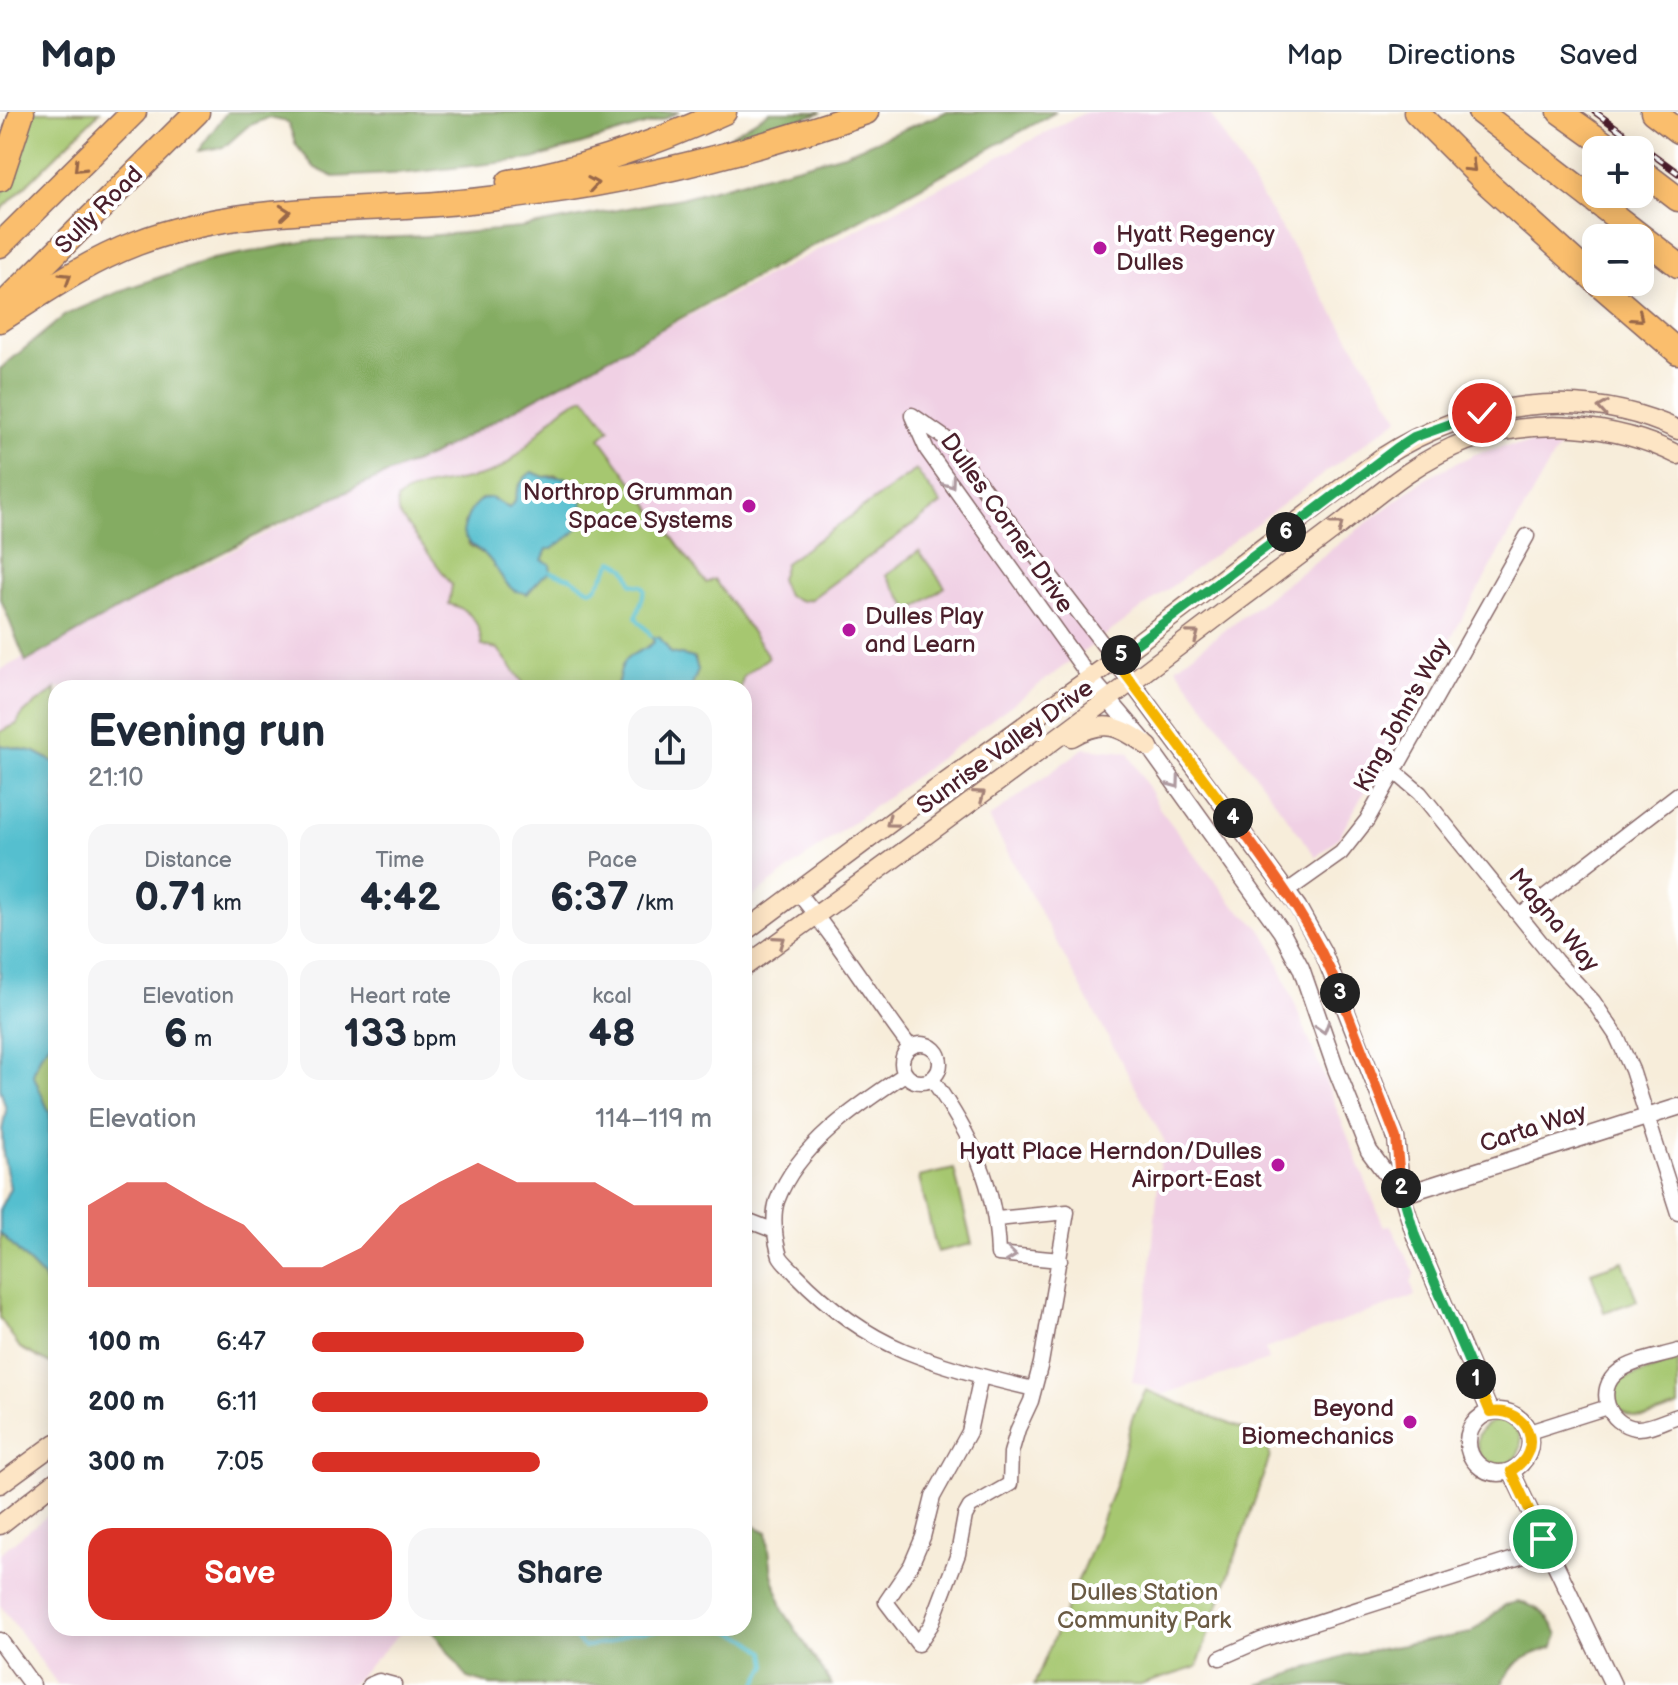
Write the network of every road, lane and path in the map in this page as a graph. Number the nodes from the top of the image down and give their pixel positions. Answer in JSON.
{"nodes":[{"id":1,"x":22,"y":112,"type":"edge"},
{"id":2,"x":134,"y":112,"type":"edge"},
{"id":3,"x":197,"y":112,"type":"edge"},
{"id":4,"x":724,"y":112,"type":"edge"},
{"id":5,"x":866,"y":112,"type":"edge"},
{"id":6,"x":1416,"y":112,"type":"edge"},
{"id":7,"x":1560,"y":112,"type":"edge"},
{"id":8,"x":1653,"y":112,"type":"edge"},
{"id":9,"x":1483,"y":115,"type":"edge"},
{"id":10,"x":1678,"y":131,"type":"edge"},
{"id":11,"x":1593,"y":136,"type":"edge"},
{"id":12,"x":0,"y":179,"type":"edge"},
{"id":13,"x":1654,"y":181,"type":"edge"},
{"id":14,"x":1678,"y":199,"type":"edge"},
{"id":15,"x":321,"y":208,"type":"junction"},
{"id":16,"x":0,"y":245,"type":"edge"},
{"id":17,"x":1678,"y":265,"type":"edge"},
{"id":18,"x":1582,"y":268,"type":"edge"},
{"id":19,"x":1614,"y":296,"type":"edge"},
{"id":20,"x":0,"y":308,"type":"edge"},
{"id":21,"x":0,"y":320,"type":"edge"},
{"id":22,"x":1678,"y":352,"type":"edge"},
{"id":23,"x":1678,"y":430,"type":"edge"},
{"id":24,"x":1678,"y":455,"type":"edge"},
{"id":25,"x":1527,"y":536,"type":"dead end"},
{"id":26,"x":1115,"y":660,"type":"junction"},
{"id":27,"x":1090,"y":678,"type":"junction"},
{"id":28,"x":1132,"y":682,"type":"junction"},
{"id":29,"x":1110,"y":700,"type":"junction"},
{"id":30,"x":1149,"y":747,"type":"junction"},
{"id":31,"x":1018,"y":768,"type":"junction"},
{"id":32,"x":1395,"y":772,"type":"junction"},
{"id":33,"x":1678,"y":794,"type":"edge"},
{"id":34,"x":797,"y":892,"type":"junction"},
{"id":35,"x":1286,"y":892,"type":"junction"},
{"id":36,"x":817,"y":915,"type":"junction"},
{"id":37,"x":1521,"y":915,"type":"junction"},
{"id":38,"x":752,"y":926,"type":"edge"},
{"id":39,"x":752,"y":961,"type":"edge"},
{"id":40,"x":910,"y":1047,"type":"junction"},
{"id":41,"x":905,"y":1074,"type":"junction"},
{"id":42,"x":932,"y":1079,"type":"junction"},
{"id":43,"x":1678,"y":1107,"type":"edge"},
{"id":44,"x":1646,"y":1118,"type":"junction"},
{"id":45,"x":1402,"y":1195,"type":"junction"},
{"id":46,"x":1678,"y":1213,"type":"edge"},
{"id":47,"x":997,"y":1219,"type":"junction"},
{"id":48,"x":752,"y":1222,"type":"edge"},
{"id":49,"x":775,"y":1231,"type":"junction"},
{"id":50,"x":1060,"y":1260,"type":"junction"},
{"id":51,"x":1678,"y":1351,"type":"edge"},
{"id":52,"x":981,"y":1376,"type":"junction"},
{"id":53,"x":1034,"y":1389,"type":"junction"},
{"id":54,"x":1608,"y":1407,"type":"junction"},
{"id":55,"x":1490,"y":1412,"type":"junction"},
{"id":56,"x":1678,"y":1416,"type":"edge"},
{"id":57,"x":1529,"y":1432,"type":"junction"},
{"id":58,"x":48,"y":1449,"type":"edge"},
{"id":59,"x":1511,"y":1471,"type":"junction"},
{"id":60,"x":0,"y":1484,"type":"edge"},
{"id":61,"x":48,"y":1487,"type":"edge"},
{"id":62,"x":0,"y":1525,"type":"edge"},
{"id":63,"x":1546,"y":1547,"type":"junction"},
{"id":64,"x":0,"y":1641,"type":"edge"},
{"id":65,"x":1220,"y":1658,"type":"dead end"},
{"id":66,"x":32,"y":1685,"type":"edge"},
{"id":67,"x":369,"y":1685,"type":"edge"},
{"id":68,"x":394,"y":1685,"type":"edge"},
{"id":69,"x":1613,"y":1685,"type":"edge"}],
"edges":[{"from":1,"to":12,"type":"highway"},
{"from":2,"to":16,"type":"highway","name":"Sully Road","one_way":true},
{"from":3,"to":20,"type":"highway","name":"Sully Road"},
{"from":4,"to":15,"type":"highway"},
{"from":15,"to":5,"type":"highway","one_way":true},
{"from":6,"to":18,"type":"highway","one_way":true},
{"from":7,"to":11,"type":"highway"},
{"from":8,"to":10,"type":"highway"},
{"from":9,"to":17,"type":"highway"},
{"from":13,"to":14,"type":"highway"},
{"from":21,"to":15,"type":"highway","one_way":true},
{"from":19,"to":22,"type":"highway","one_way":true},
{"from":23,"to":26,"type":"main road","name":"Sunrise Valley Drive","one_way":true},
{"from":28,"to":24,"type":"main road","name":"Sunrise Valley Drive","one_way":true},
{"from":25,"to":32,"type":"street","name":"King John's Way"},
{"from":26,"to":27,"type":"main road","name":"Sunrise Valley Drive"},
{"from":26,"to":27,"type":"street","name":"Dulles Corner Drive","one_way":true},
{"from":26,"to":28,"type":"street"},
{"from":27,"to":29,"type":"street"},
{"from":27,"to":34,"type":"main road","name":"Sunrise Valley Drive","one_way":true},
{"from":28,"to":29,"type":"main road","name":"Sunrise Valley Drive"},
{"from":28,"to":35,"type":"street"},
{"from":29,"to":30,"type":"street"},
{"from":29,"to":31,"type":"main road","name":"Sunrise Valley Drive"},
{"from":30,"to":31,"type":"main road"},
{"from":30,"to":45,"type":"street","one_way":true},
{"from":36,"to":31,"type":"main road","name":"Sunrise Valley Drive","one_way":true},
{"from":32,"to":35,"type":"street","name":"King John's Way"},
{"from":32,"to":37,"type":"street","name":"Magna Way"},
{"from":33,"to":37,"type":"street"},
{"from":34,"to":36,"type":"street"},
{"from":34,"to":38,"type":"main road","name":"Sunrise Valley Drive"},
{"from":35,"to":45,"type":"street"},
{"from":39,"to":36,"type":"main road","name":"Sunrise Valley Drive","one_way":true},
{"from":36,"to":40,"type":"street"},
{"from":37,"to":44,"type":"street","name":"Magna Way"},
{"from":40,"to":41,"type":"street"},
{"from":40,"to":42,"type":"street"},
{"from":41,"to":42,"type":"street"},
{"from":41,"to":49,"type":"street"},
{"from":42,"to":47,"type":"street"},
{"from":43,"to":44,"type":"street","name":"Carta Way"},
{"from":44,"to":45,"type":"street","name":"Carta Way"},
{"from":44,"to":46,"type":"street","name":"Magna Way"},
{"from":45,"to":55,"type":"street"},
{"from":47,"to":50,"type":"street","one_way":true},
{"from":47,"to":50,"type":"street"},
{"from":48,"to":49,"type":"street"},
{"from":49,"to":52,"type":"street"},
{"from":50,"to":53,"type":"street"},
{"from":51,"to":54,"type":"street"},
{"from":52,"to":53,"type":"street"},
{"from":52,"to":53,"type":"street"},
{"from":54,"to":56,"type":"street"},
{"from":54,"to":57,"type":"street"},
{"from":55,"to":57,"type":"street"},
{"from":55,"to":59,"type":"street"},
{"from":57,"to":59,"type":"street"},
{"from":58,"to":60,"type":"main road"},
{"from":59,"to":63,"type":"street"},
{"from":61,"to":62,"type":"main road"},
{"from":63,"to":65,"type":"street"},
{"from":63,"to":69,"type":"street"},
{"from":64,"to":66,"type":"street"},
{"from":67,"to":68,"type":"street"}]}
